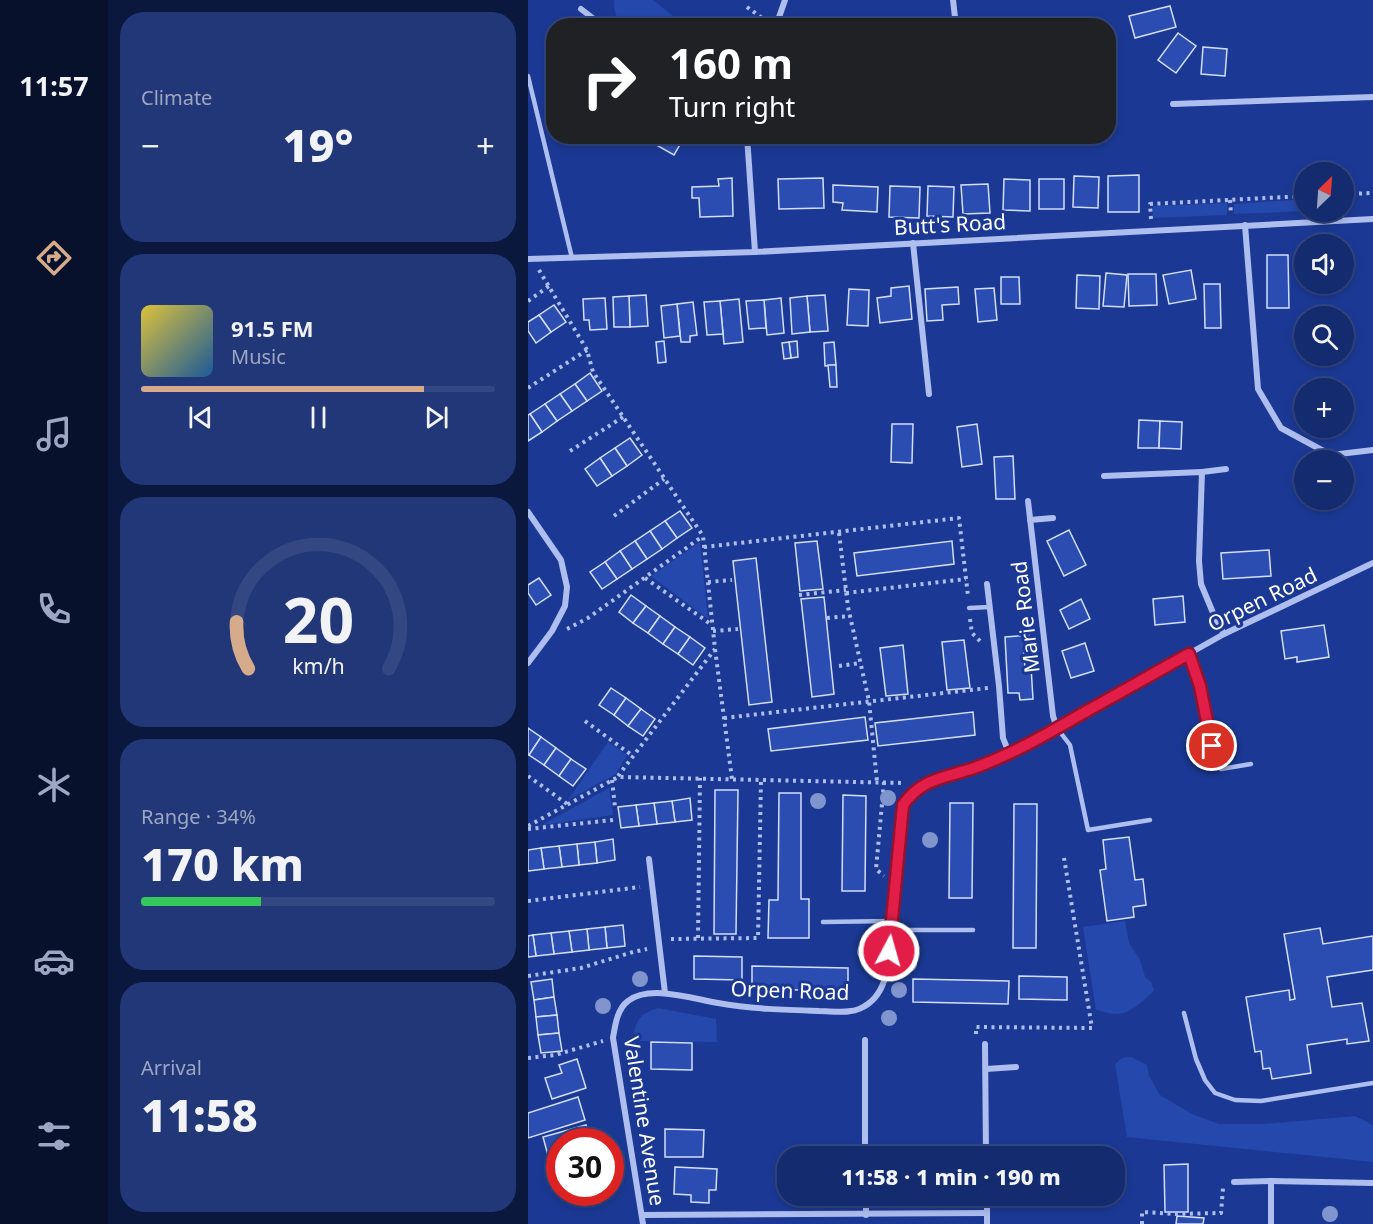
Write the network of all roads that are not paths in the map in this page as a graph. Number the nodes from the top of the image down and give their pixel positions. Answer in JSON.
{"nodes":[{"id":1,"x":785,"y":0,"type":"edge"},
{"id":2,"x":953,"y":0,"type":"edge"},
{"id":3,"x":581,"y":9,"type":"dead end"},
{"id":4,"x":593,"y":18,"type":"edge"},
{"id":5,"x":779,"y":18,"type":"edge"},
{"id":6,"x":955,"y":18,"type":"edge"},
{"id":7,"x":528,"y":76,"type":"edge"},
{"id":8,"x":1373,"y":97,"type":"edge"},
{"id":9,"x":1173,"y":104,"type":"dead end"},
{"id":10,"x":747,"y":144,"type":"edge"},
{"id":11,"x":1373,"y":219,"type":"edge"},
{"id":12,"x":1245,"y":225,"type":"junction"},
{"id":13,"x":913,"y":243,"type":"junction"},
{"id":14,"x":755,"y":252,"type":"junction"},
{"id":15,"x":572,"y":258,"type":"junction"},
{"id":16,"x":530,"y":259,"type":"edge"},
{"id":17,"x":929,"y":394,"type":"dead end"},
{"id":18,"x":1373,"y":450,"type":"edge"},
{"id":19,"x":1226,"y":469,"type":"dead end"},
{"id":20,"x":1202,"y":472,"type":"junction"},
{"id":21,"x":1104,"y":476,"type":"dead end"},
{"id":22,"x":1028,"y":501,"type":"dead end"},
{"id":23,"x":528,"y":512,"type":"edge"},
{"id":24,"x":1053,"y":518,"type":"dead end"},
{"id":25,"x":1030,"y":520,"type":"junction"},
{"id":26,"x":1373,"y":563,"type":"edge"},
{"id":27,"x":987,"y":584,"type":"dead end"},
{"id":28,"x":990,"y":607,"type":"junction"},
{"id":29,"x":969,"y":608,"type":"road end"},
{"id":30,"x":1224,"y":634,"type":"junction"},
{"id":31,"x":1189,"y":654,"type":"junction"},
{"id":32,"x":528,"y":663,"type":"edge"},
{"id":33,"x":1057,"y":728,"type":"junction"},
{"id":34,"x":1009,"y":753,"type":"junction"},
{"id":35,"x":1251,"y":764,"type":"dead end"},
{"id":36,"x":1150,"y":820,"type":"dead end"},
{"id":37,"x":649,"y":859,"type":"dead end"},
{"id":38,"x":892,"y":921,"type":"junction"},
{"id":39,"x":823,"y":922,"type":"dead end"},
{"id":40,"x":891,"y":930,"type":"junction"},
{"id":41,"x":973,"y":930,"type":"dead end"},
{"id":42,"x":665,"y":993,"type":"junction"},
{"id":43,"x":1184,"y":1013,"type":"dead end"},
{"id":44,"x":615,"y":1023,"type":"joint"},
{"id":45,"x":865,"y":1040,"type":"dead end"},
{"id":46,"x":986,"y":1044,"type":"road end"},
{"id":47,"x":1016,"y":1067,"type":"dead end"},
{"id":48,"x":986,"y":1069,"type":"junction"},
{"id":49,"x":1373,"y":1083,"type":"edge"},
{"id":50,"x":866,"y":1146,"type":"edge"},
{"id":51,"x":986,"y":1146,"type":"edge"},
{"id":52,"x":1271,"y":1181,"type":"junction"},
{"id":53,"x":1234,"y":1182,"type":"road end"},
{"id":54,"x":1373,"y":1183,"type":"edge"},
{"id":55,"x":866,"y":1206,"type":"edge"},
{"id":56,"x":987,"y":1206,"type":"edge"},
{"id":57,"x":987,"y":1213,"type":"junction"},
{"id":58,"x":642,"y":1215,"type":"junction"},
{"id":59,"x":866,"y":1215,"type":"junction"},
{"id":60,"x":643,"y":1224,"type":"edge"},
{"id":61,"x":987,"y":1224,"type":"edge"},
{"id":62,"x":1271,"y":1224,"type":"edge"}],
"edges":[{"from":1,"to":5,"type":"street"},
{"from":2,"to":6,"type":"street"},
{"from":3,"to":4,"type":"street"},
{"from":7,"to":15,"type":"lane"},
{"from":8,"to":9,"type":"street"},
{"from":10,"to":14,"type":"street"},
{"from":11,"to":12,"type":"street","name":"Butt's Road"},
{"from":12,"to":13,"type":"street","name":"Butt's Road"},
{"from":12,"to":18,"type":"street"},
{"from":13,"to":14,"type":"street","name":"Butt's Road"},
{"from":13,"to":17,"type":"street"},
{"from":14,"to":15,"type":"street","name":"Butt's Road"},
{"from":15,"to":16,"type":"street","name":"Butt's Road"},
{"from":19,"to":20,"type":"street"},
{"from":20,"to":21,"type":"street"},
{"from":20,"to":30,"type":"street"},
{"from":22,"to":25,"type":"street","name":"Marie Road"},
{"from":23,"to":32,"type":"street"},
{"from":24,"to":25,"type":"street"},
{"from":25,"to":33,"type":"street","name":"Marie Road"},
{"from":26,"to":30,"type":"street","name":"Orpen Road"},
{"from":27,"to":28,"type":"street"},
{"from":28,"to":29,"type":"lane"},
{"from":28,"to":34,"type":"street"},
{"from":30,"to":31,"type":"street","name":"Orpen Road"},
{"from":31,"to":33,"type":"street","name":"Orpen Road"},
{"from":31,"to":35,"type":"lane"},
{"from":33,"to":34,"type":"street","name":"Orpen Road"},
{"from":33,"to":36,"type":"lane"},
{"from":34,"to":38,"type":"street","name":"Orpen Road"},
{"from":37,"to":42,"type":"street"},
{"from":38,"to":39,"type":"lane"},
{"from":38,"to":40,"type":"street","name":"Orpen Road"},
{"from":40,"to":41,"type":"lane"},
{"from":40,"to":42,"type":"street","name":"Orpen Road"},
{"from":42,"to":44,"type":"street","name":"Orpen Road"},
{"from":43,"to":49,"type":"lane"},
{"from":44,"to":58,"type":"street","name":"Valentine Avenue"},
{"from":45,"to":50,"type":"street"},
{"from":46,"to":48,"type":"street"},
{"from":47,"to":48,"type":"street"},
{"from":48,"to":51,"type":"street"},
{"from":52,"to":53,"type":"street"},
{"from":52,"to":54,"type":"street"},
{"from":52,"to":62,"type":"street"},
{"from":55,"to":59,"type":"street"},
{"from":56,"to":57,"type":"street"},
{"from":57,"to":59,"type":"street"},
{"from":57,"to":61,"type":"street"},
{"from":58,"to":59,"type":"street"},
{"from":58,"to":60,"type":"street","name":"Valentine Avenue"}]}
